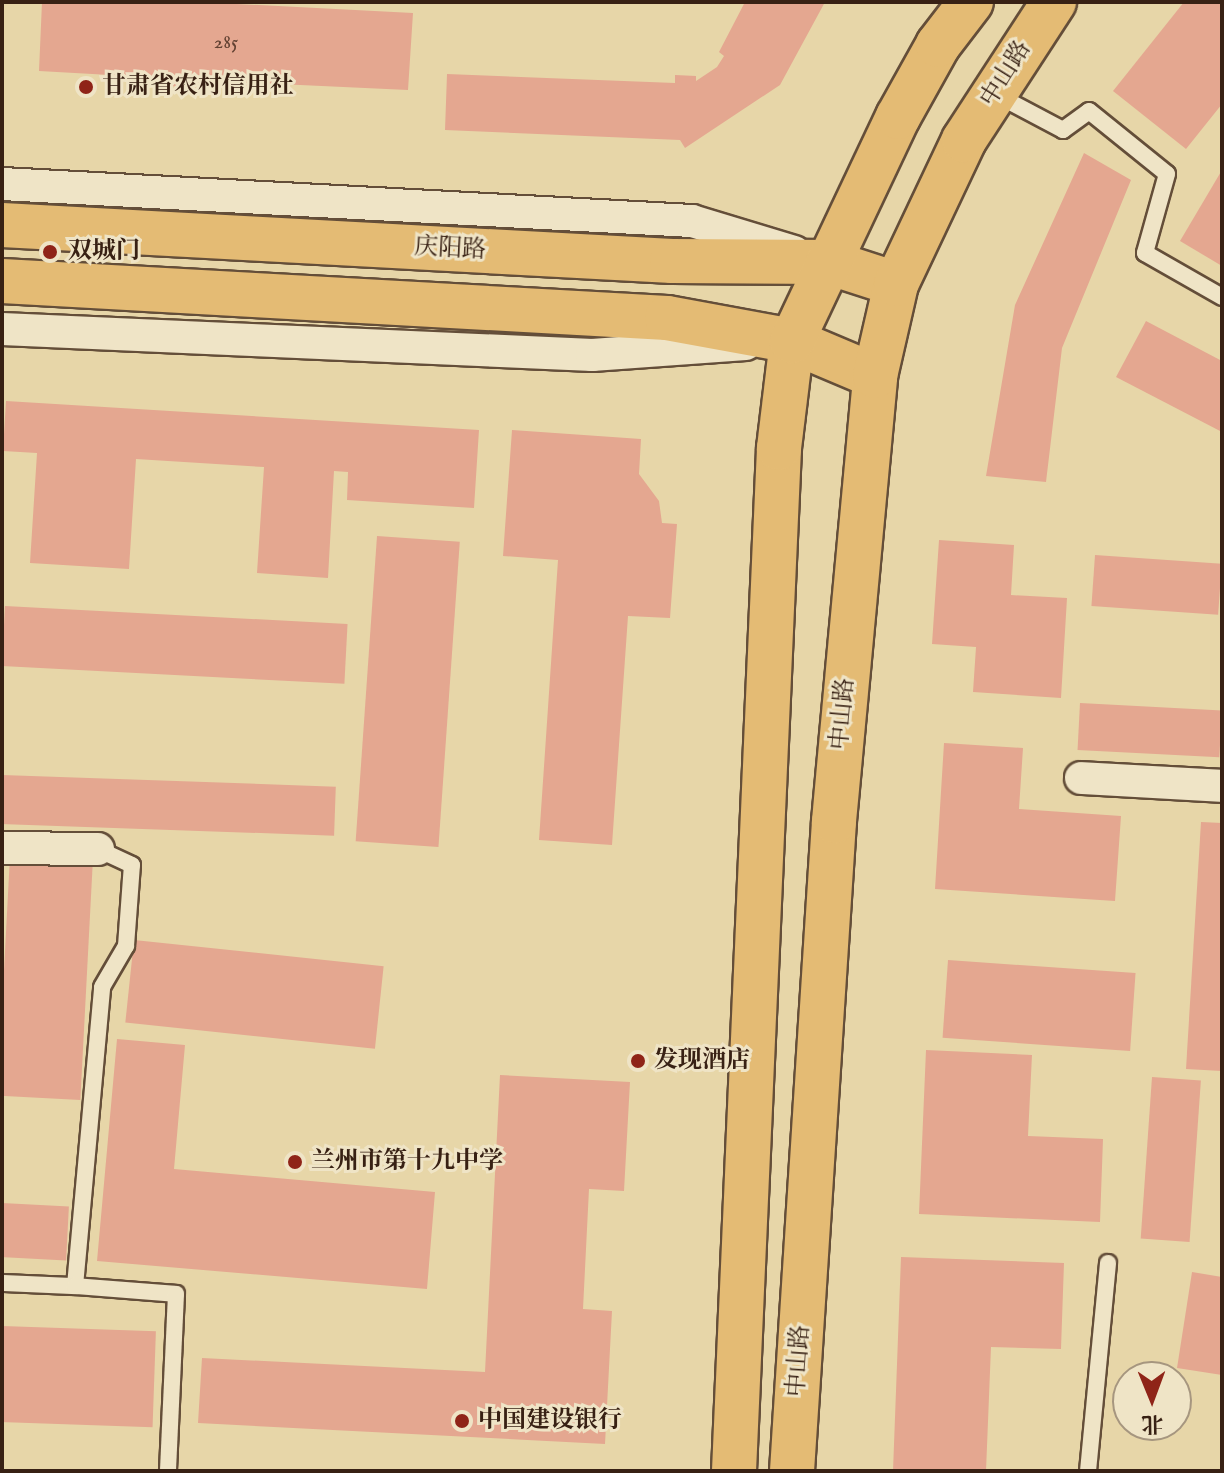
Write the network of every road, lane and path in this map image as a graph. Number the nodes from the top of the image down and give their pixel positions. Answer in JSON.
{"nodes":[{"id":1,"x":1054,"y":2,"type":"edge"},
{"id":2,"x":962,"y":5,"type":"edge"},
{"id":3,"x":994,"y":93,"type":"junction"},
{"id":4,"x":2,"y":184,"type":"edge"},
{"id":5,"x":2,"y":225,"type":"edge"},
{"id":6,"x":828,"y":262,"type":"junction"},
{"id":7,"x":2,"y":281,"type":"edge"},
{"id":8,"x":896,"y":284,"type":"junction"},
{"id":9,"x":1222,"y":297,"type":"edge"},
{"id":10,"x":2,"y":329,"type":"edge"},
{"id":11,"x":792,"y":341,"type":"junction"},
{"id":12,"x":875,"y":376,"type":"junction"},
{"id":13,"x":1081,"y":778,"type":"dead end"},
{"id":14,"x":1222,"y":786,"type":"edge"},
{"id":15,"x":2,"y":848,"type":"edge"},
{"id":16,"x":98,"y":849,"type":"joint"},
{"id":17,"x":1108,"y":1263,"type":"dead end"},
{"id":18,"x":2,"y":1283,"type":"edge"},
{"id":19,"x":75,"y":1286,"type":"junction"},
{"id":20,"x":168,"y":1471,"type":"edge"},
{"id":21,"x":734,"y":1471,"type":"edge"},
{"id":22,"x":792,"y":1471,"type":"edge"},
{"id":23,"x":1088,"y":1471,"type":"edge"}],
"edges":[{"from":1,"to":3,"type":"main road","name":"中山路"},
{"from":2,"to":6,"type":"main road"},
{"from":3,"to":8,"type":"main road","name":"中山路"},
{"from":3,"to":9,"type":"lane"},
{"from":4,"to":6,"type":"street"},
{"from":5,"to":6,"type":"main road","name":"庆阳路"},
{"from":6,"to":8,"type":"main road","name":"庆阳路"},
{"from":6,"to":11,"type":"main road"},
{"from":7,"to":11,"type":"main road"},
{"from":8,"to":12,"type":"main road","name":"中山路"},
{"from":10,"to":11,"type":"street"},
{"from":11,"to":12,"type":"main road"},
{"from":11,"to":21,"type":"main road"},
{"from":12,"to":22,"type":"main road","name":"中山路"},
{"from":13,"to":14,"type":"street"},
{"from":15,"to":16,"type":"street"},
{"from":16,"to":19,"type":"lane"},
{"from":17,"to":23,"type":"lane"},
{"from":18,"to":19,"type":"lane"},
{"from":19,"to":20,"type":"lane"}]}
